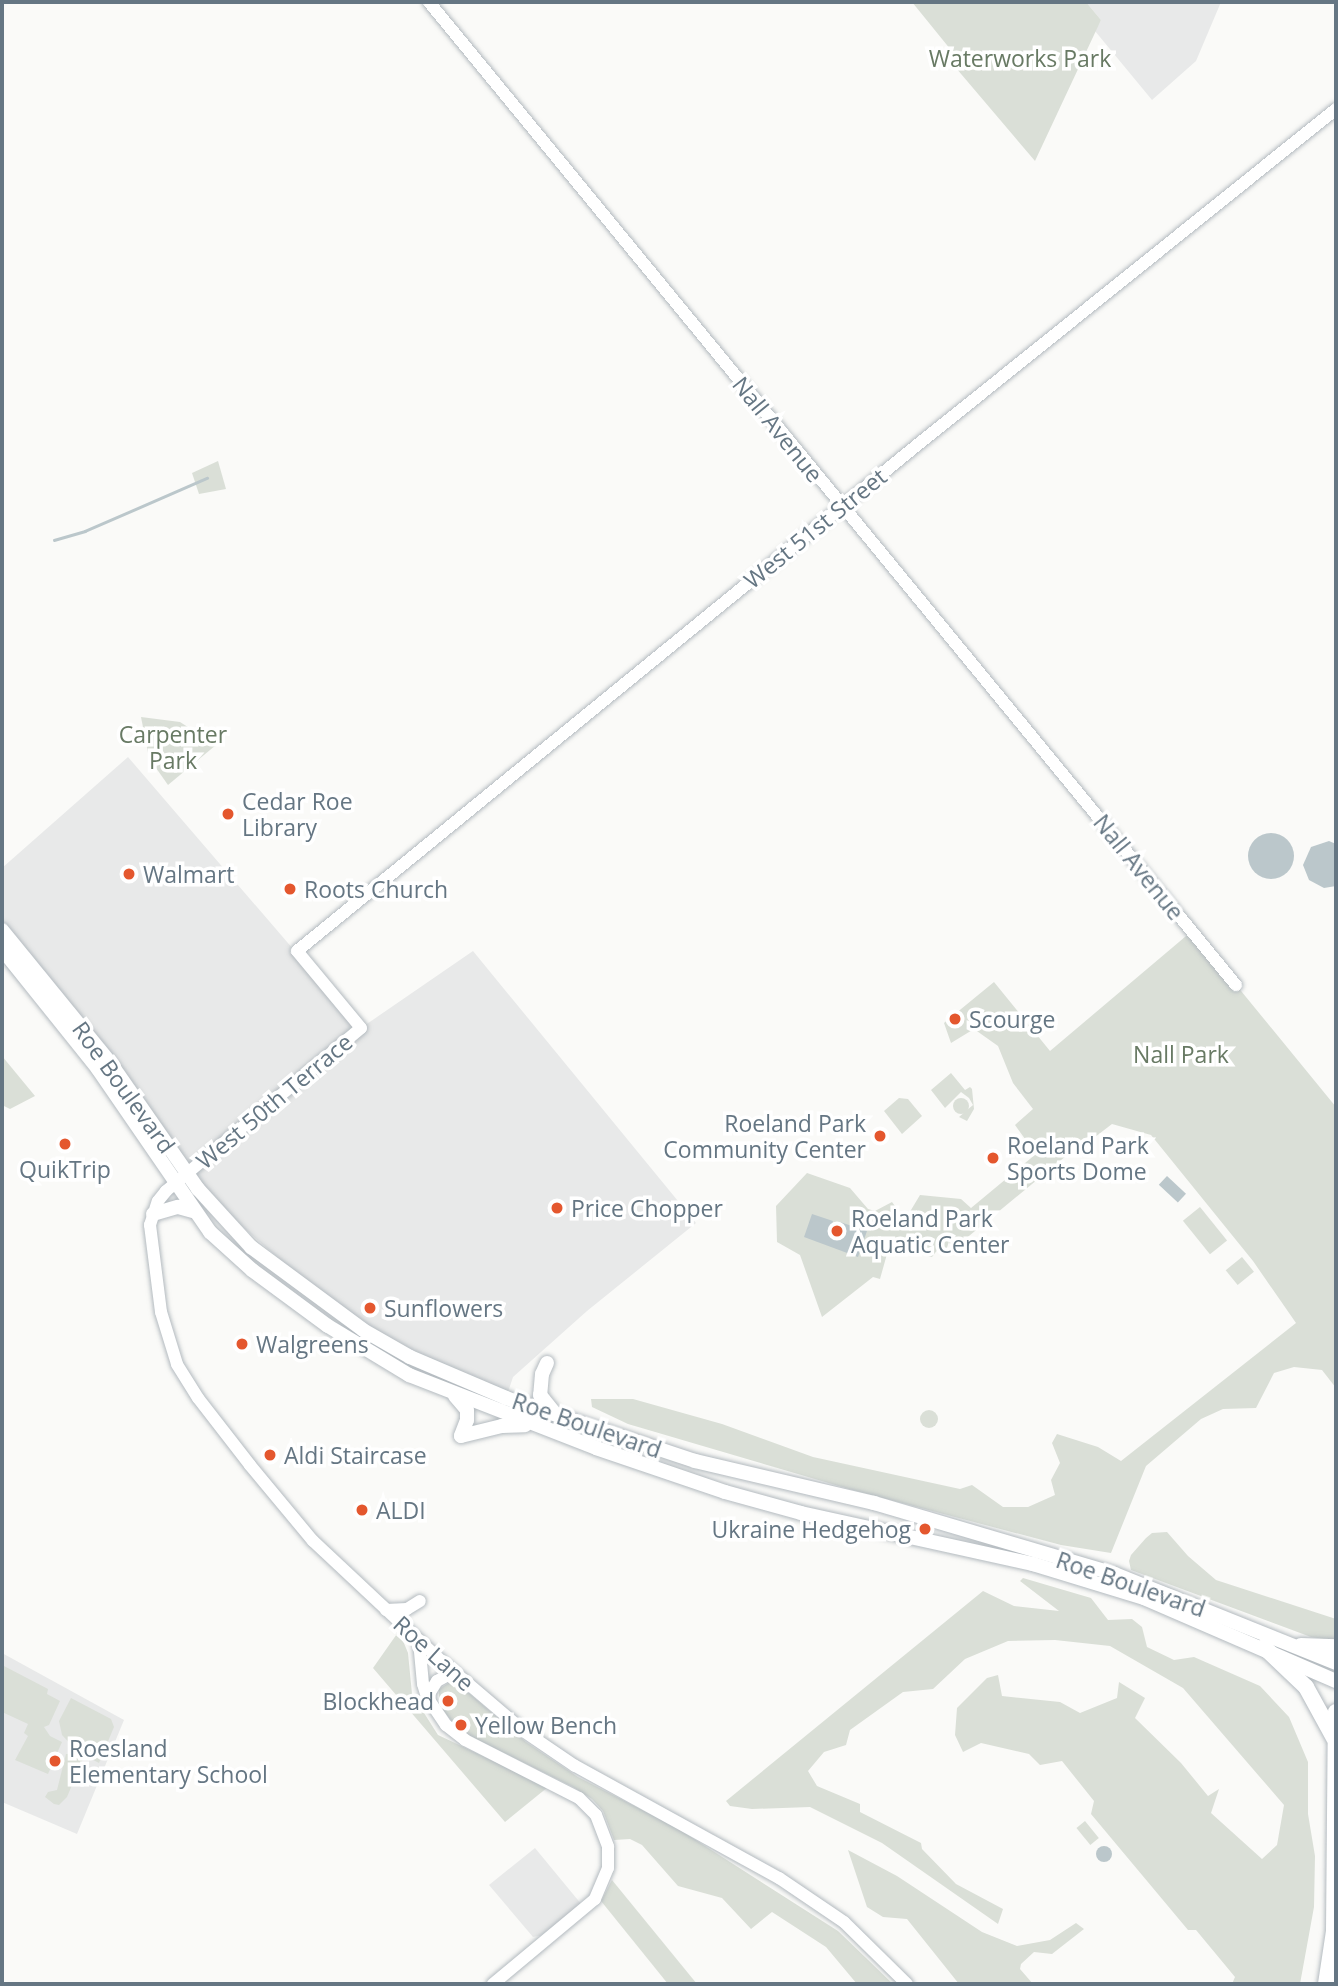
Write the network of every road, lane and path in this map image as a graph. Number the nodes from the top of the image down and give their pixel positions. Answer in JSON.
{"nodes":[{"id":1,"x":429,"y":2,"type":"edge"},
{"id":2,"x":1336,"y":109,"type":"edge"},
{"id":3,"x":841,"y":507,"type":"junction"},
{"id":4,"x":2,"y":930,"type":"edge"},
{"id":5,"x":2,"y":949,"type":"edge"},
{"id":6,"x":1236,"y":985,"type":"dead end"},
{"id":7,"x":362,"y":1028,"type":"joint"},
{"id":8,"x":187,"y":1174,"type":"junction"},
{"id":9,"x":175,"y":1183,"type":"junction"},
{"id":10,"x":193,"y":1210,"type":"junction"},
{"id":11,"x":152,"y":1214,"type":"junction"},
{"id":12,"x":547,"y":1363,"type":"dead end"},
{"id":13,"x":451,"y":1392,"type":"junction"},
{"id":14,"x":558,"y":1415,"type":"junction"},
{"id":15,"x":534,"y":1425,"type":"junction"},
{"id":16,"x":420,"y":1601,"type":"dead end"},
{"id":17,"x":386,"y":1610,"type":"junction"},
{"id":18,"x":419,"y":1642,"type":"junction"},
{"id":19,"x":1301,"y":1646,"type":"junction"},
{"id":20,"x":1264,"y":1647,"type":"junction"},
{"id":21,"x":1336,"y":1647,"type":"edge"},
{"id":22,"x":1336,"y":1663,"type":"edge"},
{"id":23,"x":457,"y":1675,"type":"junction"},
{"id":24,"x":1336,"y":1681,"type":"edge"},
{"id":25,"x":427,"y":1697,"type":"junction"},
{"id":26,"x":1336,"y":1712,"type":"edge"},
{"id":27,"x":1335,"y":1740,"type":"edge"},
{"id":28,"x":493,"y":1984,"type":"edge"},
{"id":29,"x":907,"y":1984,"type":"edge"},
{"id":30,"x":1326,"y":1984,"type":"edge"}],
"edges":[{"from":1,"to":3,"type":"street","name":"Nall Avenue"},
{"from":2,"to":3,"type":"street","name":"West 51st Street"},
{"from":3,"to":6,"type":"street","name":"Nall Avenue"},
{"from":3,"to":7,"type":"street","name":"West 51st Street"},
{"from":4,"to":8,"type":"main road","name":"Roe Boulevard"},
{"from":5,"to":9,"type":"main road","name":"Roe Boulevard"},
{"from":7,"to":8,"type":"street","name":"West 50th Terrace"},
{"from":8,"to":9,"type":"street","name":"West 50th Terrace"},
{"from":8,"to":14,"type":"main road","name":"Roe Boulevard"},
{"from":9,"to":10,"type":"main road","name":"Roe Boulevard"},
{"from":9,"to":11,"type":"street"},
{"from":10,"to":11,"type":"main road"},
{"from":10,"to":13,"type":"main road","name":"Roe Boulevard"},
{"from":11,"to":17,"type":"street","name":"Roe Lane"},
{"from":12,"to":14,"type":"main road"},
{"from":13,"to":15,"type":"main road","name":"Roe Boulevard"},
{"from":13,"to":15,"type":"main road"},
{"from":14,"to":19,"type":"main road","name":"Roe Boulevard"},
{"from":15,"to":20,"type":"main road","name":"Roe Boulevard"},
{"from":16,"to":17,"type":"street"},
{"from":17,"to":18,"type":"street","name":"Roe Lane"},
{"from":18,"to":23,"type":"street","name":"Roe Lane"},
{"from":18,"to":25,"type":"street"},
{"from":19,"to":21,"type":"highway"},
{"from":19,"to":22,"type":"main road","name":"Roe Boulevard"},
{"from":20,"to":24,"type":"main road","name":"Roe Boulevard"},
{"from":20,"to":27,"type":"highway"},
{"from":23,"to":25,"type":"street"},
{"from":23,"to":29,"type":"street","name":"Roe Lane"},
{"from":25,"to":28,"type":"street"},
{"from":26,"to":27,"type":"highway"},
{"from":27,"to":30,"type":"highway"}]}
